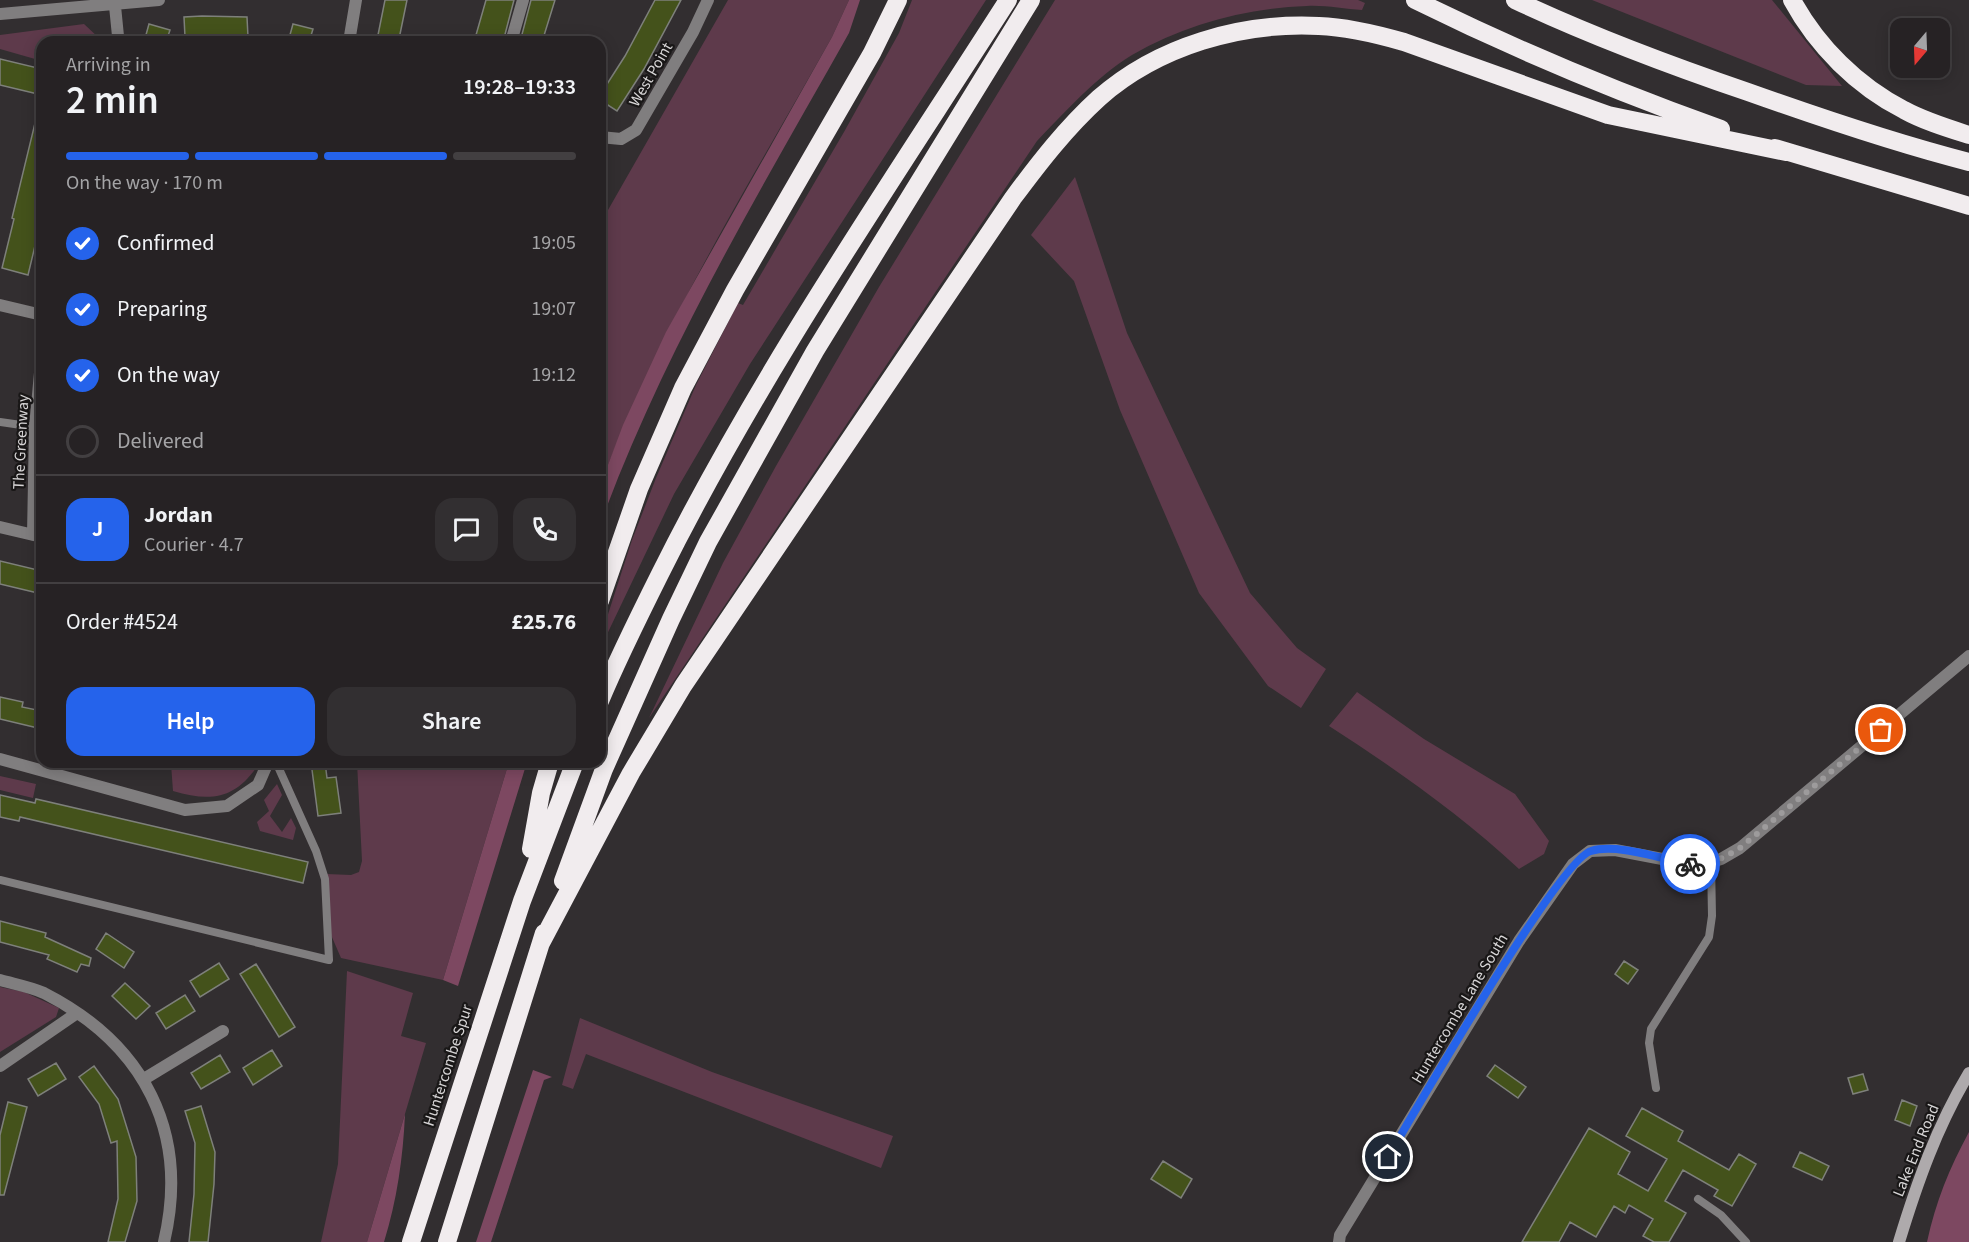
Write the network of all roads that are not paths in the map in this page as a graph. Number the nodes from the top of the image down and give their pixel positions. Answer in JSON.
{"nodes":[{"id":1,"x":159,"y":0,"type":"edge"},
{"id":2,"x":356,"y":0,"type":"edge"},
{"id":3,"x":523,"y":0,"type":"edge"},
{"id":4,"x":708,"y":0,"type":"edge"},
{"id":5,"x":898,"y":0,"type":"edge"},
{"id":6,"x":1008,"y":0,"type":"edge"},
{"id":7,"x":1030,"y":0,"type":"edge"},
{"id":8,"x":1415,"y":0,"type":"edge"},
{"id":9,"x":1515,"y":0,"type":"edge"},
{"id":10,"x":1792,"y":0,"type":"edge"},
{"id":11,"x":115,"y":6,"type":"junction"},
{"id":12,"x":0,"y":14,"type":"edge"},
{"id":13,"x":117,"y":36,"type":"edge"},
{"id":14,"x":350,"y":36,"type":"edge"},
{"id":15,"x":513,"y":36,"type":"edge"},
{"id":16,"x":1969,"y":135,"type":"edge"},
{"id":17,"x":606,"y":138,"type":"edge"},
{"id":18,"x":1786,"y":152,"type":"junction"},
{"id":19,"x":1969,"y":162,"type":"edge"},
{"id":20,"x":1969,"y":207,"type":"edge"},
{"id":21,"x":0,"y":305,"type":"edge"},
{"id":22,"x":36,"y":314,"type":"edge"},
{"id":23,"x":36,"y":416,"type":"edge"},
{"id":24,"x":0,"y":422,"type":"edge"},
{"id":25,"x":35,"y":427,"type":"junction"},
{"id":26,"x":36,"y":482,"type":"edge"},
{"id":27,"x":0,"y":527,"type":"edge"},
{"id":28,"x":36,"y":536,"type":"edge"},
{"id":29,"x":606,"y":584,"type":"edge"},
{"id":30,"x":1969,"y":656,"type":"edge"},
{"id":31,"x":606,"y":688,"type":"edge"},
{"id":32,"x":0,"y":759,"type":"edge"},
{"id":33,"x":606,"y":764,"type":"edge"},
{"id":34,"x":265,"y":768,"type":"edge"},
{"id":35,"x":279,"y":768,"type":"edge"},
{"id":36,"x":548,"y":768,"type":"edge"},
{"id":37,"x":573,"y":768,"type":"edge"},
{"id":38,"x":604,"y":768,"type":"edge"},
{"id":39,"x":1711,"y":862,"type":"junction"},
{"id":40,"x":0,"y":880,"type":"edge"},
{"id":41,"x":522,"y":901,"type":"junction"},
{"id":42,"x":541,"y":943,"type":"junction"},
{"id":43,"x":0,"y":980,"type":"edge"},
{"id":44,"x":77,"y":1013,"type":"junction"},
{"id":45,"x":223,"y":1031,"type":"dead end"},
{"id":46,"x":0,"y":1066,"type":"edge"},
{"id":47,"x":1969,"y":1073,"type":"edge"},
{"id":48,"x":144,"y":1079,"type":"junction"},
{"id":49,"x":1656,"y":1088,"type":"dead end"},
{"id":50,"x":1698,"y":1199,"type":"dead end"},
{"id":51,"x":164,"y":1242,"type":"edge"},
{"id":52,"x":411,"y":1242,"type":"edge"},
{"id":53,"x":447,"y":1242,"type":"edge"},
{"id":54,"x":1339,"y":1242,"type":"edge"},
{"id":55,"x":1746,"y":1242,"type":"edge"},
{"id":56,"x":1899,"y":1242,"type":"edge"}],
"edges":[{"from":1,"to":11,"type":"street"},
{"from":2,"to":14,"type":"street"},
{"from":3,"to":15,"type":"street"},
{"from":4,"to":17,"type":"street","name":"West Point"},
{"from":5,"to":29,"type":"highway"},
{"from":6,"to":31,"type":"highway"},
{"from":7,"to":33,"type":"highway"},
{"from":8,"to":18,"type":"highway"},
{"from":9,"to":19,"type":"highway"},
{"from":10,"to":16,"type":"highway"},
{"from":11,"to":12,"type":"street"},
{"from":11,"to":13,"type":"street"},
{"from":18,"to":20,"type":"highway"},
{"from":18,"to":42,"type":"highway"},
{"from":21,"to":22,"type":"street"},
{"from":23,"to":25,"type":"street","name":"The Greenway"},
{"from":24,"to":25,"type":"lane"},
{"from":25,"to":26,"type":"street","name":"The Greenway"},
{"from":27,"to":28,"type":"street"},
{"from":30,"to":39,"type":"street","name":"Huntercombe Lane South"},
{"from":32,"to":34,"type":"street"},
{"from":35,"to":40,"type":"lane"},
{"from":36,"to":41,"type":"highway"},
{"from":37,"to":41,"type":"highway"},
{"from":38,"to":42,"type":"highway"},
{"from":39,"to":49,"type":"lane"},
{"from":39,"to":54,"type":"street","name":"Huntercombe Lane South"},
{"from":41,"to":52,"type":"highway","name":"Huntercombe Spur"},
{"from":42,"to":53,"type":"highway"},
{"from":43,"to":44,"type":"street"},
{"from":44,"to":46,"type":"street"},
{"from":44,"to":48,"type":"street"},
{"from":45,"to":48,"type":"street"},
{"from":47,"to":56,"type":"main road","name":"Lake End Road"},
{"from":48,"to":51,"type":"street"},
{"from":50,"to":55,"type":"lane"}]}
